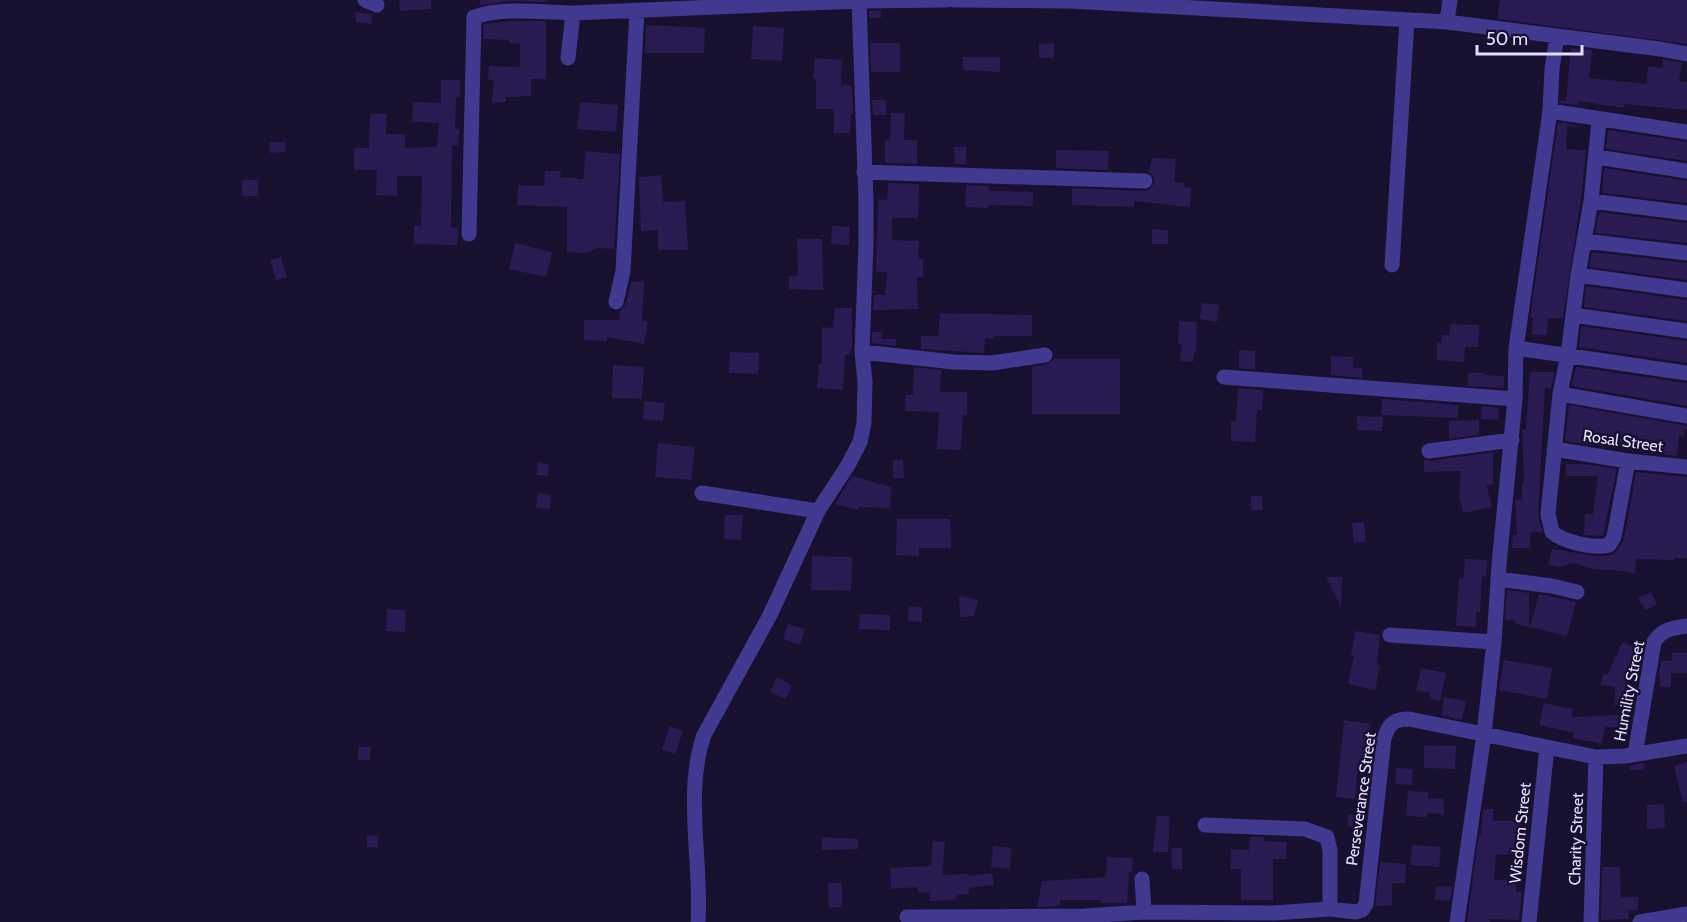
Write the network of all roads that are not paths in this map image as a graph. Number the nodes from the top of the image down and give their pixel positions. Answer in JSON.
{"nodes":[{"id":1,"x":947,"y":0,"type":"edge"},
{"id":2,"x":954,"y":0,"type":"edge"},
{"id":3,"x":1450,"y":0,"type":"edge"},
{"id":4,"x":859,"y":1,"type":"edge"},
{"id":5,"x":593,"y":6,"type":"edge"},
{"id":6,"x":637,"y":11,"type":"junction"},
{"id":7,"x":573,"y":13,"type":"junction"},
{"id":8,"x":1407,"y":20,"type":"junction"},
{"id":9,"x":1447,"y":22,"type":"junction"},
{"id":10,"x":1557,"y":36,"type":"junction"},
{"id":11,"x":1687,"y":54,"type":"edge"},
{"id":12,"x":568,"y":58,"type":"dead end"},
{"id":13,"x":1550,"y":111,"type":"junction"},
{"id":14,"x":1599,"y":120,"type":"junction"},
{"id":15,"x":1687,"y":132,"type":"edge"},
{"id":16,"x":1597,"y":157,"type":"junction"},
{"id":17,"x":1687,"y":171,"type":"edge"},
{"id":18,"x":864,"y":172,"type":"junction"},
{"id":19,"x":1145,"y":181,"type":"dead end"},
{"id":20,"x":1591,"y":201,"type":"junction"},
{"id":21,"x":1687,"y":213,"type":"edge"},
{"id":22,"x":469,"y":234,"type":"dead end"},
{"id":23,"x":1584,"y":242,"type":"junction"},
{"id":24,"x":1687,"y":253,"type":"edge"},
{"id":25,"x":1392,"y":265,"type":"dead end"},
{"id":26,"x":1578,"y":275,"type":"junction"},
{"id":27,"x":1687,"y":290,"type":"edge"},
{"id":28,"x":616,"y":302,"type":"dead end"},
{"id":29,"x":1573,"y":315,"type":"junction"},
{"id":30,"x":1687,"y":331,"type":"edge"},
{"id":31,"x":1516,"y":348,"type":"junction"},
{"id":32,"x":862,"y":352,"type":"junction"},
{"id":33,"x":1045,"y":355,"type":"dead end"},
{"id":34,"x":1568,"y":355,"type":"junction"},
{"id":35,"x":1687,"y":373,"type":"edge"},
{"id":36,"x":1224,"y":377,"type":"dead end"},
{"id":37,"x":1560,"y":394,"type":"junction"},
{"id":38,"x":1515,"y":399,"type":"junction"},
{"id":39,"x":1687,"y":416,"type":"edge"},
{"id":40,"x":1512,"y":440,"type":"junction"},
{"id":41,"x":1554,"y":449,"type":"junction"},
{"id":42,"x":1429,"y":451,"type":"dead end"},
{"id":43,"x":1628,"y":461,"type":"junction"},
{"id":44,"x":1687,"y":467,"type":"edge"},
{"id":45,"x":702,"y":493,"type":"dead end"},
{"id":46,"x":818,"y":511,"type":"junction"},
{"id":47,"x":1498,"y":579,"type":"junction"},
{"id":48,"x":1577,"y":592,"type":"dead end"},
{"id":49,"x":1687,"y":626,"type":"edge"},
{"id":50,"x":1390,"y":635,"type":"dead end"},
{"id":51,"x":1494,"y":642,"type":"junction"},
{"id":52,"x":1484,"y":734,"type":"junction"},
{"id":53,"x":1687,"y":746,"type":"edge"},
{"id":54,"x":1547,"y":747,"type":"junction"},
{"id":55,"x":1635,"y":754,"type":"junction"},
{"id":56,"x":1596,"y":757,"type":"junction"},
{"id":57,"x":1205,"y":825,"type":"dead end"},
{"id":58,"x":1142,"y":879,"type":"dead end"},
{"id":59,"x":1330,"y":909,"type":"junction"},
{"id":60,"x":1144,"y":912,"type":"junction"},
{"id":61,"x":1687,"y":914,"type":"edge"},
{"id":62,"x":907,"y":917,"type":"dead end"},
{"id":63,"x":1086,"y":919,"type":"edge"},
{"id":64,"x":698,"y":922,"type":"edge"},
{"id":65,"x":1457,"y":922,"type":"edge"},
{"id":66,"x":1529,"y":922,"type":"edge"},
{"id":67,"x":1591,"y":922,"type":"edge"},
{"id":68,"x":1640,"y":922,"type":"edge"}],
"edges":[{"from":1,"to":4,"type":"street"},
{"from":2,"to":8,"type":"street"},
{"from":3,"to":9,"type":"street"},
{"from":4,"to":6,"type":"street"},
{"from":4,"to":18,"type":"street"},
{"from":5,"to":6,"type":"street"},
{"from":5,"to":7,"type":"street"},
{"from":6,"to":28,"type":"street"},
{"from":7,"to":12,"type":"street"},
{"from":7,"to":22,"type":"street"},
{"from":8,"to":9,"type":"street"},
{"from":8,"to":25,"type":"street"},
{"from":9,"to":10,"type":"street"},
{"from":10,"to":11,"type":"street"},
{"from":10,"to":13,"type":"street"},
{"from":13,"to":14,"type":"street"},
{"from":13,"to":31,"type":"street"},
{"from":14,"to":15,"type":"street"},
{"from":14,"to":16,"type":"street"},
{"from":16,"to":17,"type":"street"},
{"from":16,"to":20,"type":"street"},
{"from":18,"to":19,"type":"street"},
{"from":18,"to":32,"type":"street"},
{"from":20,"to":21,"type":"street"},
{"from":20,"to":23,"type":"street"},
{"from":23,"to":24,"type":"street"},
{"from":23,"to":26,"type":"street"},
{"from":26,"to":27,"type":"street"},
{"from":26,"to":29,"type":"street"},
{"from":29,"to":30,"type":"street"},
{"from":29,"to":34,"type":"street"},
{"from":31,"to":34,"type":"street"},
{"from":31,"to":38,"type":"street"},
{"from":32,"to":33,"type":"street"},
{"from":32,"to":46,"type":"street"},
{"from":34,"to":35,"type":"street"},
{"from":34,"to":37,"type":"street"},
{"from":36,"to":38,"type":"street"},
{"from":37,"to":39,"type":"street"},
{"from":37,"to":41,"type":"street"},
{"from":38,"to":40,"type":"street"},
{"from":40,"to":42,"type":"street"},
{"from":40,"to":47,"type":"street"},
{"from":41,"to":43,"type":"street","name":"Rosal Street"},
{"from":41,"to":43,"type":"street"},
{"from":43,"to":44,"type":"street","name":"Rosal Street"},
{"from":45,"to":46,"type":"street"},
{"from":46,"to":64,"type":"street"},
{"from":47,"to":48,"type":"street"},
{"from":47,"to":51,"type":"street"},
{"from":49,"to":55,"type":"street","name":"Humility Street"},
{"from":50,"to":51,"type":"street"},
{"from":51,"to":52,"type":"street"},
{"from":52,"to":54,"type":"street"},
{"from":52,"to":59,"type":"street","name":"Perseverance Street"},
{"from":52,"to":65,"type":"street"},
{"from":53,"to":55,"type":"street"},
{"from":54,"to":56,"type":"street"},
{"from":54,"to":66,"type":"street","name":"Wisdom Street"},
{"from":55,"to":56,"type":"street"},
{"from":56,"to":67,"type":"street","name":"Charity Street"},
{"from":57,"to":59,"type":"street"},
{"from":58,"to":60,"type":"street"},
{"from":59,"to":60,"type":"street"},
{"from":60,"to":63,"type":"street"},
{"from":61,"to":68,"type":"street"},
{"from":62,"to":63,"type":"street"}]}
